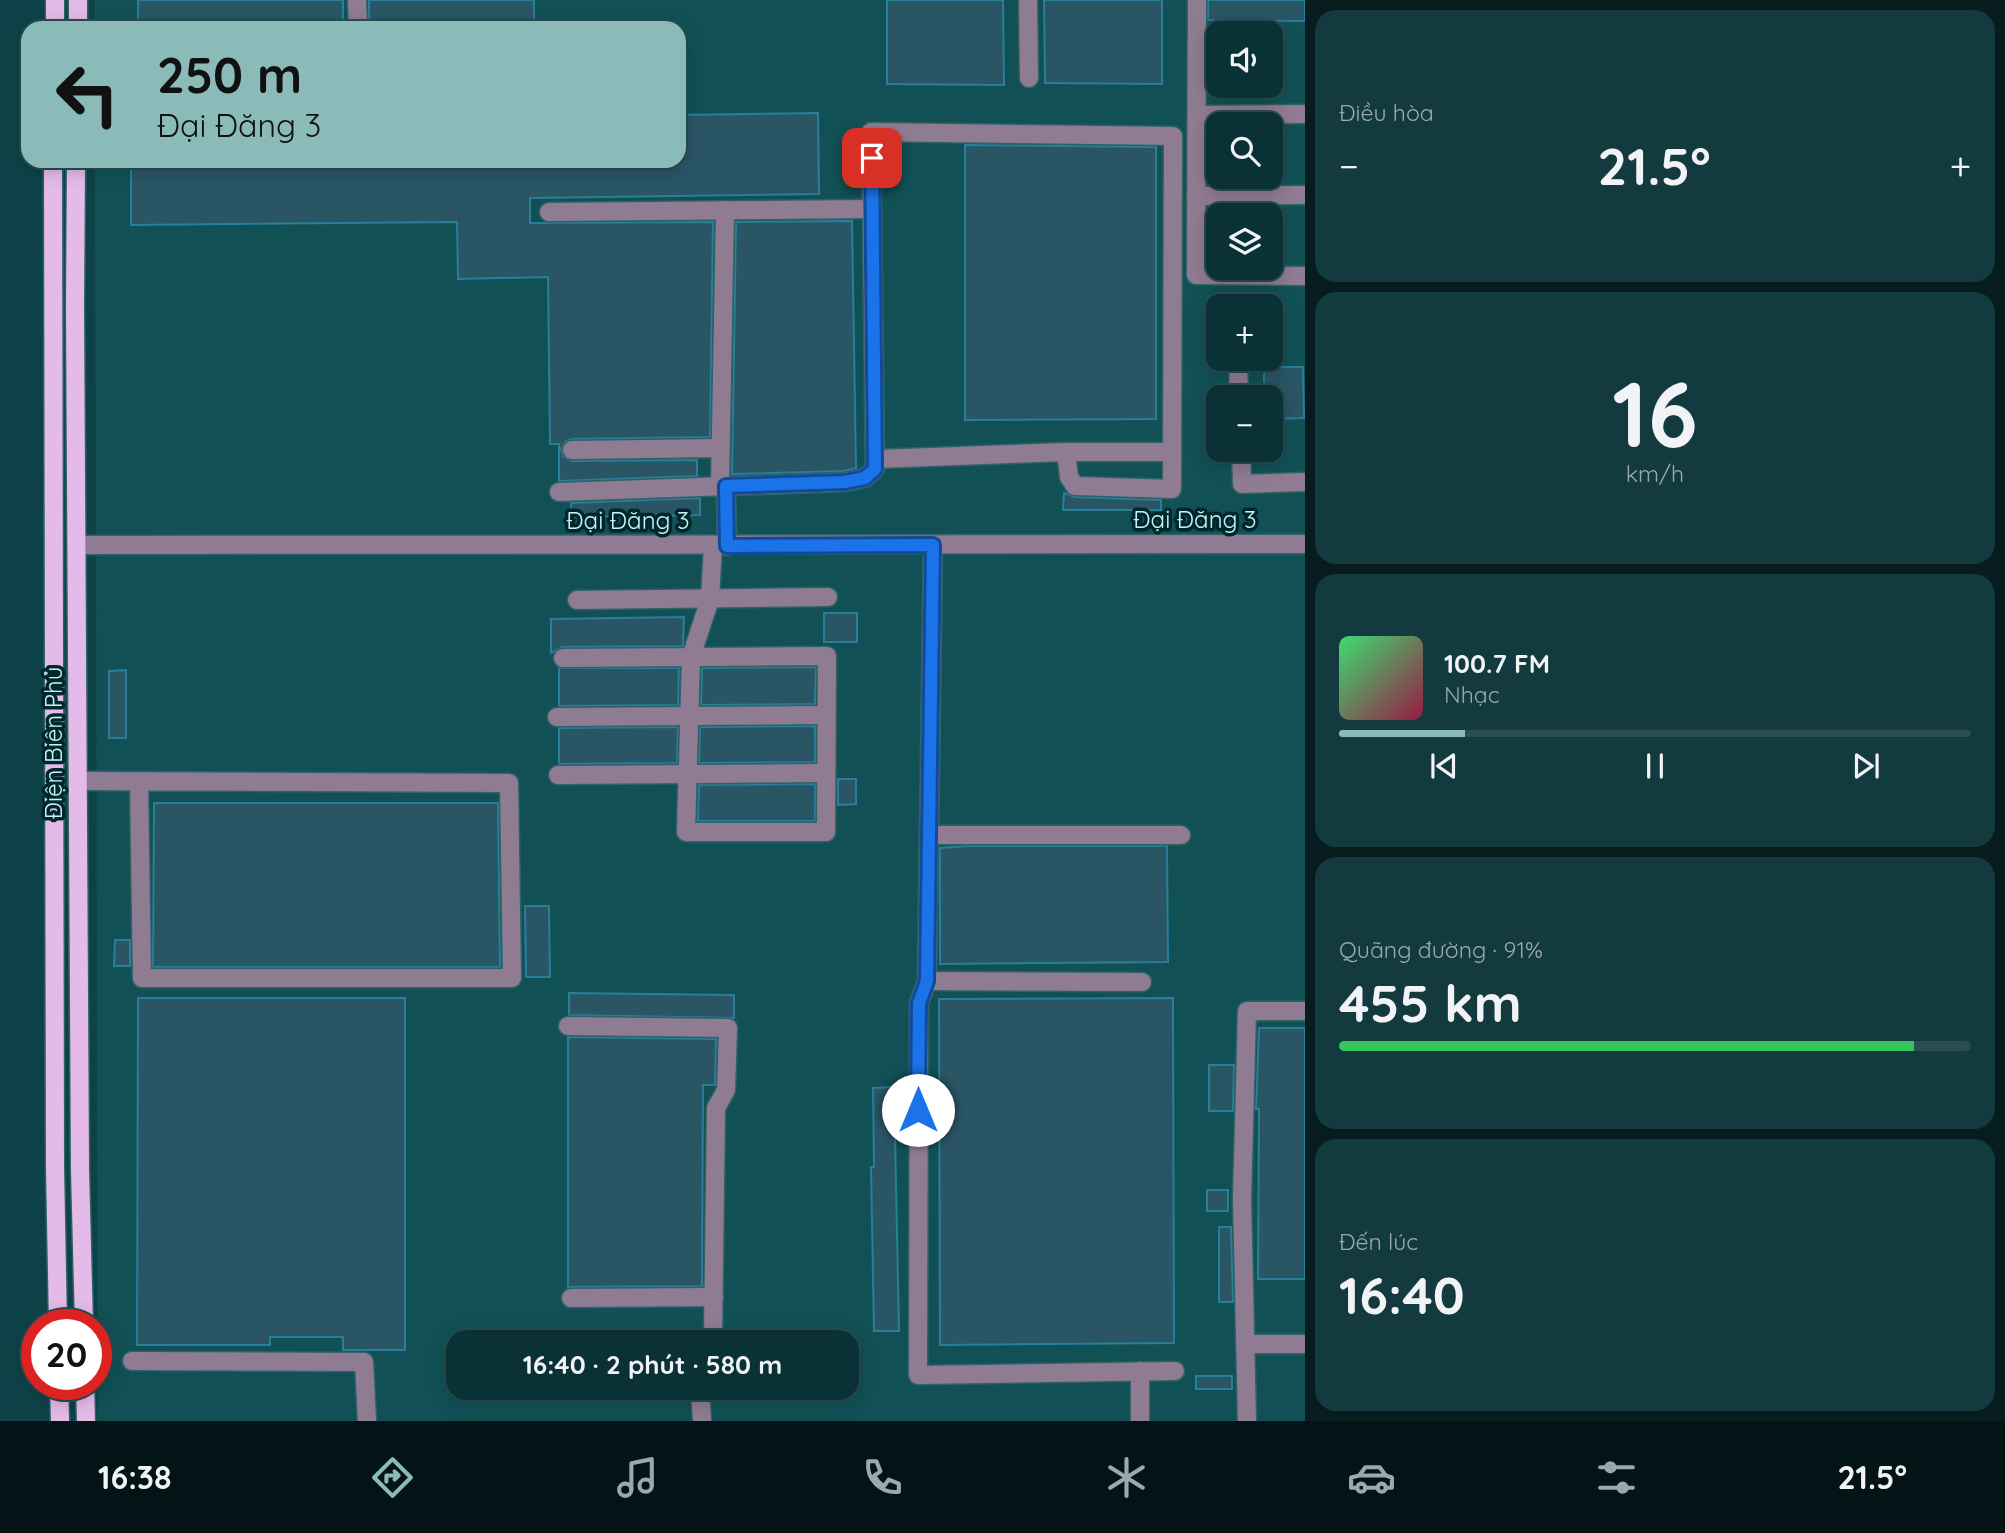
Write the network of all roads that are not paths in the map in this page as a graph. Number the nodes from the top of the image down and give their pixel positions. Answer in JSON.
{"nodes":[{"id":1,"x":55,"y":0,"type":"edge"},
{"id":2,"x":78,"y":0,"type":"edge"},
{"id":3,"x":357,"y":0,"type":"edge"},
{"id":4,"x":1028,"y":0,"type":"edge"},
{"id":5,"x":1197,"y":0,"type":"edge"},
{"id":6,"x":55,"y":21,"type":"edge"},
{"id":7,"x":78,"y":21,"type":"edge"},
{"id":8,"x":358,"y":21,"type":"edge"},
{"id":9,"x":1029,"y":78,"type":"dead end"},
{"id":10,"x":1305,"y":114,"type":"edge"},
{"id":11,"x":1197,"y":115,"type":"junction"},
{"id":12,"x":53,"y":168,"type":"edge"},
{"id":13,"x":76,"y":168,"type":"edge"},
{"id":14,"x":1305,"y":195,"type":"edge"},
{"id":15,"x":1196,"y":196,"type":"junction"},
{"id":16,"x":872,"y":209,"type":"junction"},
{"id":17,"x":724,"y":211,"type":"junction"},
{"id":18,"x":549,"y":212,"type":"dead end"},
{"id":19,"x":1305,"y":276,"type":"edge"},
{"id":20,"x":720,"y":448,"type":"junction"},
{"id":21,"x":572,"y":450,"type":"dead end"},
{"id":22,"x":1066,"y":452,"type":"junction"},
{"id":23,"x":1172,"y":452,"type":"junction"},
{"id":24,"x":876,"y":459,"type":"junction"},
{"id":25,"x":1241,"y":462,"type":"edge"},
{"id":26,"x":1305,"y":482,"type":"edge"},
{"id":27,"x":723,"y":486,"type":"junction"},
{"id":28,"x":559,"y":492,"type":"dead end"},
{"id":29,"x":1305,"y":544,"type":"edge"},
{"id":30,"x":78,"y":545,"type":"junction"},
{"id":31,"x":933,"y":545,"type":"junction"},
{"id":32,"x":720,"y":546,"type":"junction"},
{"id":33,"x":828,"y":597,"type":"dead end"},
{"id":34,"x":710,"y":599,"type":"junction"},
{"id":35,"x":577,"y":600,"type":"dead end"},
{"id":36,"x":691,"y":657,"type":"junction"},
{"id":37,"x":563,"y":659,"type":"dead end"},
{"id":38,"x":826,"y":715,"type":"junction"},
{"id":39,"x":688,"y":716,"type":"junction"},
{"id":40,"x":556,"y":717,"type":"dead end"},
{"id":41,"x":687,"y":774,"type":"junction"},
{"id":42,"x":826,"y":774,"type":"junction"},
{"id":43,"x":558,"y":775,"type":"dead end"},
{"id":44,"x":79,"y":782,"type":"junction"},
{"id":45,"x":139,"y":783,"type":"junction"},
{"id":46,"x":929,"y":835,"type":"junction"},
{"id":47,"x":1181,"y":835,"type":"dead end"},
{"id":48,"x":927,"y":981,"type":"junction"},
{"id":49,"x":1142,"y":982,"type":"dead end"},
{"id":50,"x":1305,"y":1011,"type":"edge"},
{"id":51,"x":568,"y":1026,"type":"dead end"},
{"id":52,"x":55,"y":1167,"type":"junction"},
{"id":53,"x":80,"y":1170,"type":"junction"},
{"id":54,"x":714,"y":1297,"type":"junction"},
{"id":55,"x":571,"y":1298,"type":"dead end"},
{"id":56,"x":58,"y":1309,"type":"edge"},
{"id":57,"x":84,"y":1309,"type":"edge"},
{"id":58,"x":712,"y":1330,"type":"edge"},
{"id":59,"x":1246,"y":1344,"type":"junction"},
{"id":60,"x":1305,"y":1344,"type":"edge"},
{"id":61,"x":132,"y":1362,"type":"dead end"},
{"id":62,"x":1140,"y":1371,"type":"junction"},
{"id":63,"x":1175,"y":1371,"type":"dead end"},
{"id":64,"x":59,"y":1400,"type":"edge"},
{"id":65,"x":85,"y":1400,"type":"edge"},
{"id":66,"x":701,"y":1400,"type":"edge"},
{"id":67,"x":60,"y":1421,"type":"edge"},
{"id":68,"x":86,"y":1421,"type":"edge"},
{"id":69,"x":367,"y":1421,"type":"edge"},
{"id":70,"x":702,"y":1421,"type":"edge"},
{"id":71,"x":1140,"y":1421,"type":"edge"},
{"id":72,"x":1247,"y":1421,"type":"edge"}],
"edges":[{"from":1,"to":6,"type":"main road"},
{"from":2,"to":7,"type":"main road"},
{"from":3,"to":8,"type":"street"},
{"from":4,"to":9,"type":"street"},
{"from":5,"to":11,"type":"street"},
{"from":10,"to":11,"type":"street"},
{"from":11,"to":15,"type":"street"},
{"from":12,"to":52,"type":"main road","name":"Điện Biên Phủ"},
{"from":13,"to":30,"type":"main road","name":"Điện Biên Phủ"},
{"from":14,"to":15,"type":"street"},
{"from":15,"to":19,"type":"street"},
{"from":16,"to":17,"type":"street"},
{"from":16,"to":23,"type":"street"},
{"from":16,"to":24,"type":"street"},
{"from":17,"to":18,"type":"street"},
{"from":17,"to":20,"type":"street"},
{"from":20,"to":21,"type":"street"},
{"from":20,"to":27,"type":"street"},
{"from":22,"to":23,"type":"street"},
{"from":22,"to":23,"type":"street"},
{"from":22,"to":24,"type":"street"},
{"from":24,"to":27,"type":"street"},
{"from":25,"to":26,"type":"street"},
{"from":27,"to":28,"type":"street"},
{"from":27,"to":32,"type":"street"},
{"from":29,"to":31,"type":"street","name":"Đại Đăng 3"},
{"from":30,"to":32,"type":"street","name":"Đại Đăng 3"},
{"from":30,"to":44,"type":"main road","name":"Điện Biên Phủ"},
{"from":31,"to":32,"type":"street","name":"Đại Đăng 3"},
{"from":31,"to":46,"type":"street"},
{"from":32,"to":34,"type":"street"},
{"from":33,"to":34,"type":"street"},
{"from":34,"to":35,"type":"street"},
{"from":34,"to":36,"type":"street"},
{"from":36,"to":37,"type":"street"},
{"from":36,"to":38,"type":"street"},
{"from":36,"to":39,"type":"street"},
{"from":38,"to":39,"type":"street"},
{"from":38,"to":42,"type":"street"},
{"from":39,"to":40,"type":"street"},
{"from":39,"to":41,"type":"street"},
{"from":41,"to":42,"type":"street"},
{"from":41,"to":42,"type":"street"},
{"from":41,"to":43,"type":"street"},
{"from":44,"to":45,"type":"street"},
{"from":44,"to":53,"type":"main road","name":"Điện Biên Phủ"},
{"from":45,"to":45,"type":"street"},
{"from":46,"to":47,"type":"street"},
{"from":46,"to":48,"type":"street"},
{"from":48,"to":49,"type":"street"},
{"from":48,"to":62,"type":"street"},
{"from":50,"to":59,"type":"street"},
{"from":51,"to":54,"type":"street"},
{"from":52,"to":53,"type":"street"},
{"from":52,"to":56,"type":"main road","name":"Điện Biên Phủ"},
{"from":53,"to":57,"type":"main road","name":"Điện Biên Phủ"},
{"from":54,"to":55,"type":"street"},
{"from":54,"to":58,"type":"street"},
{"from":59,"to":60,"type":"street"},
{"from":59,"to":72,"type":"street"},
{"from":61,"to":69,"type":"street"},
{"from":62,"to":63,"type":"street"},
{"from":62,"to":71,"type":"street"},
{"from":64,"to":67,"type":"main road"},
{"from":65,"to":68,"type":"main road"},
{"from":66,"to":70,"type":"street"}]}
